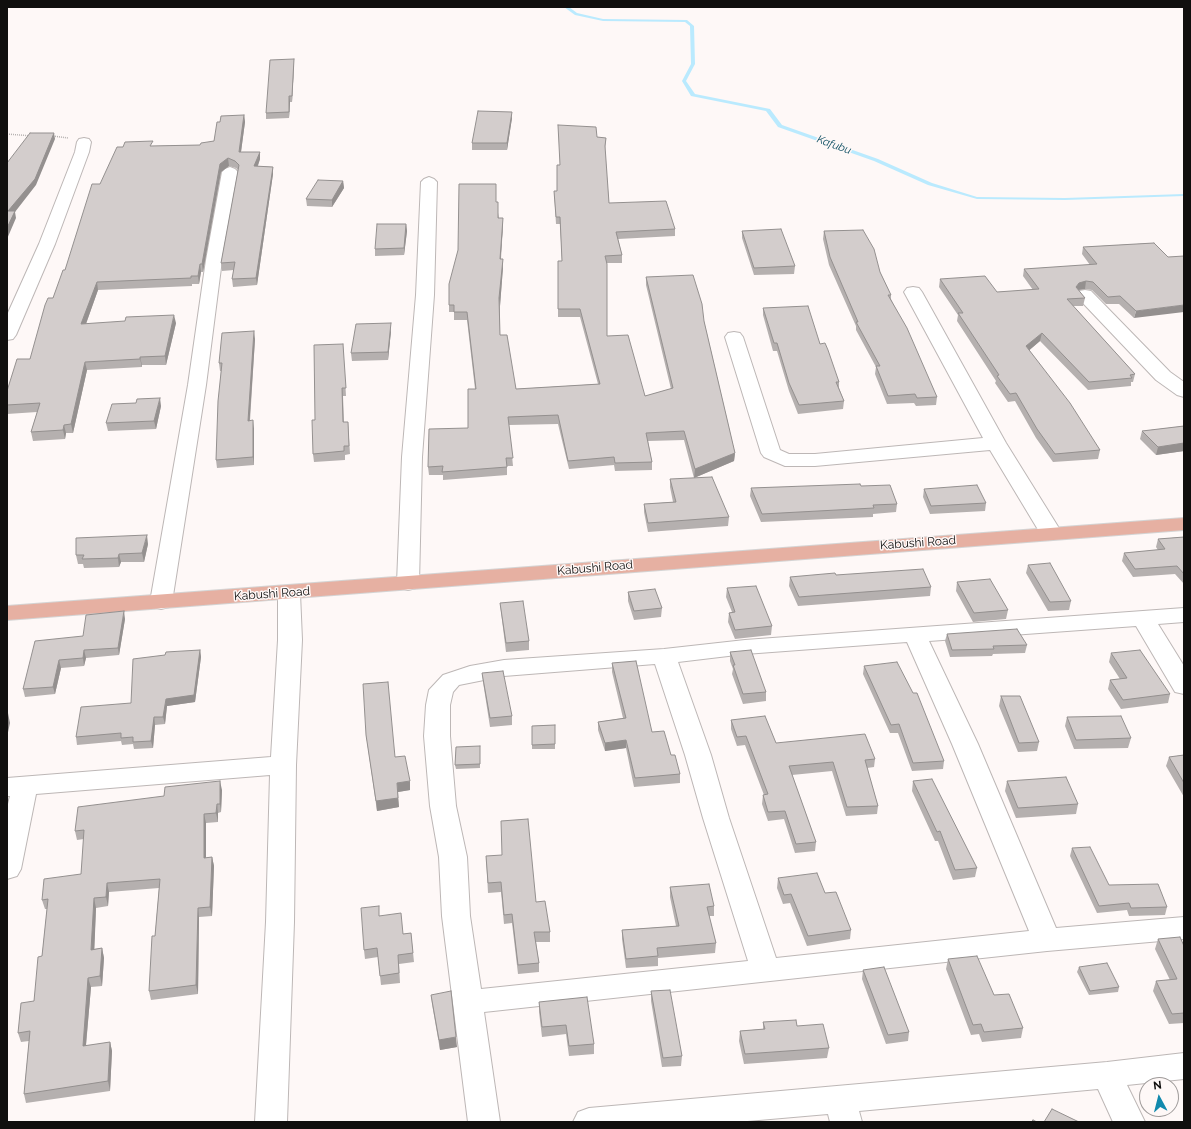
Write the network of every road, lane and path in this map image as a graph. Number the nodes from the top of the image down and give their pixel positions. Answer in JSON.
{"nodes":[{"id":1,"x":7,"y":134,"type":"edge"},
{"id":2,"x":39,"y":136,"type":"edge"},
{"id":3,"x":47,"y":136,"type":"edge"},
{"id":4,"x":84,"y":142,"type":"joint"},
{"id":5,"x":230,"y":172,"type":"edge"},
{"id":6,"x":430,"y":182,"type":"dead end"},
{"id":7,"x":912,"y":292,"type":"dead end"},
{"id":8,"x":1085,"y":295,"type":"edge"},
{"id":9,"x":7,"y":335,"type":"edge"},
{"id":10,"x":734,"y":338,"type":"dead end"},
{"id":11,"x":1184,"y":391,"type":"edge"},
{"id":12,"x":996,"y":443,"type":"junction"},
{"id":13,"x":1184,"y":524,"type":"edge"},
{"id":14,"x":1051,"y":533,"type":"junction"},
{"id":15,"x":408,"y":584,"type":"junction"},
{"id":16,"x":289,"y":593,"type":"junction"},
{"id":17,"x":161,"y":602,"type":"junction"},
{"id":18,"x":7,"y":613,"type":"edge"},
{"id":19,"x":1184,"y":615,"type":"edge"},
{"id":20,"x":1144,"y":618,"type":"junction"},
{"id":21,"x":915,"y":635,"type":"junction"},
{"id":22,"x":664,"y":656,"type":"junction"},
{"id":23,"x":1184,"y":686,"type":"edge"},
{"id":24,"x":283,"y":765,"type":"junction"},
{"id":25,"x":16,"y":787,"type":"edge"},
{"id":26,"x":7,"y":869,"type":"edge"},
{"id":27,"x":1184,"y":928,"type":"edge"},
{"id":28,"x":1047,"y":940,"type":"junction"},
{"id":29,"x":765,"y":970,"type":"junction"},
{"id":30,"x":469,"y":1002,"type":"junction"},
{"id":31,"x":1184,"y":1066,"type":"edge"},
{"id":32,"x":1107,"y":1075,"type":"junction"},
{"id":33,"x":844,"y":1110,"type":"edge"},
{"id":34,"x":271,"y":1122,"type":"edge"},
{"id":35,"x":484,"y":1122,"type":"edge"},
{"id":36,"x":589,"y":1122,"type":"edge"},
{"id":37,"x":1129,"y":1122,"type":"edge"}],
"edges":[{"from":1,"to":2,"type":"path"},
{"from":3,"to":4,"type":"path"},
{"from":4,"to":9,"type":"street"},
{"from":5,"to":17,"type":"street"},
{"from":6,"to":15,"type":"street"},
{"from":7,"to":12,"type":"street"},
{"from":8,"to":11,"type":"street"},
{"from":10,"to":12,"type":"street"},
{"from":12,"to":14,"type":"street"},
{"from":13,"to":14,"type":"main road","name":"Kabushi Road"},
{"from":14,"to":15,"type":"main road","name":"Kabushi Road"},
{"from":15,"to":16,"type":"main road","name":"Kabushi Road"},
{"from":16,"to":17,"type":"main road","name":"Kabushi Road"},
{"from":16,"to":24,"type":"street"},
{"from":17,"to":18,"type":"main road","name":"Kabushi Road"},
{"from":19,"to":20,"type":"street"},
{"from":20,"to":21,"type":"street"},
{"from":20,"to":23,"type":"street"},
{"from":21,"to":22,"type":"street"},
{"from":21,"to":28,"type":"street"},
{"from":22,"to":29,"type":"street"},
{"from":22,"to":30,"type":"street"},
{"from":24,"to":25,"type":"street"},
{"from":24,"to":34,"type":"street"},
{"from":25,"to":26,"type":"street"},
{"from":27,"to":28,"type":"street"},
{"from":28,"to":29,"type":"street"},
{"from":29,"to":30,"type":"street"},
{"from":30,"to":35,"type":"street"},
{"from":31,"to":32,"type":"street"},
{"from":32,"to":33,"type":"street"},
{"from":32,"to":37,"type":"street"},
{"from":33,"to":36,"type":"street"}]}
